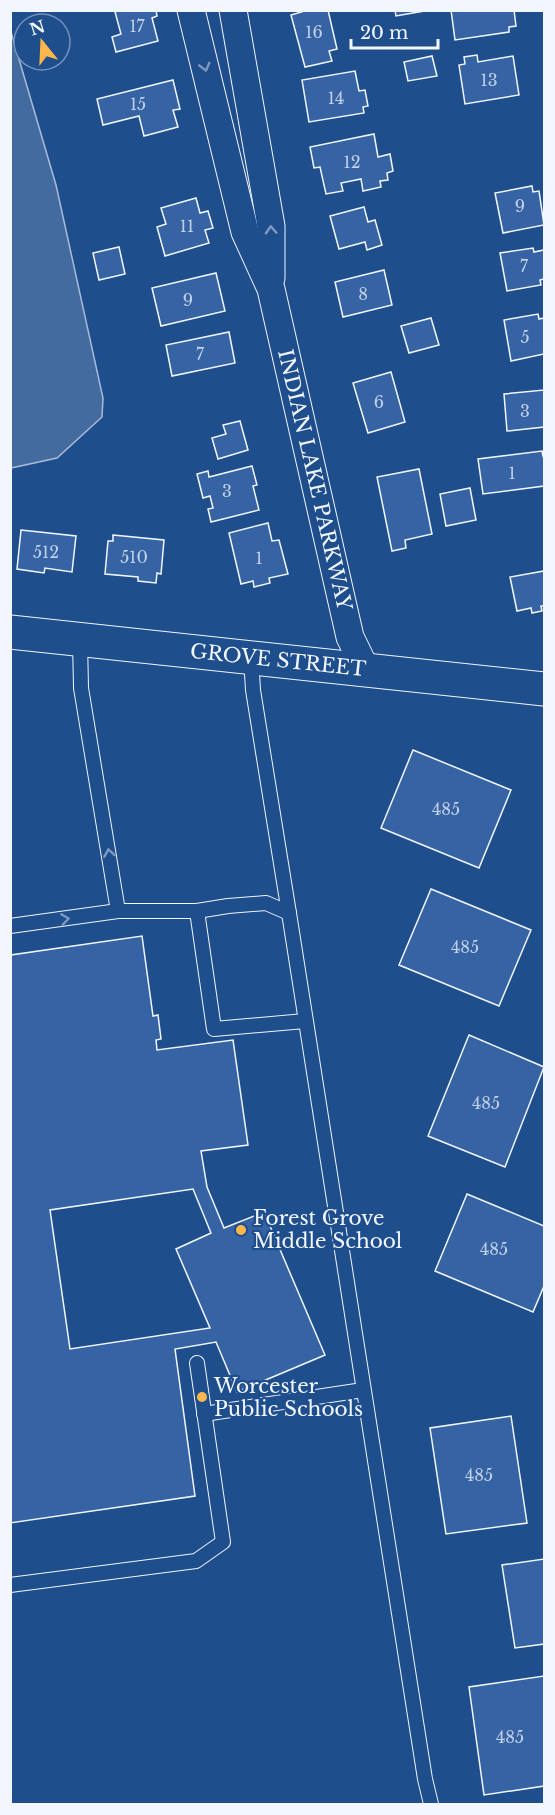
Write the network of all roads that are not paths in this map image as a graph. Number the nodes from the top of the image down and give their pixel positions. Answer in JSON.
{"nodes":[{"id":1,"x":191,"y":10,"type":"edge"},
{"id":2,"x":233,"y":10,"type":"edge"},
{"id":3,"x":271,"y":289,"type":"junction"},
{"id":4,"x":10,"y":632,"type":"edge"},
{"id":5,"x":80,"y":640,"type":"junction"},
{"id":6,"x":251,"y":657,"type":"junction"},
{"id":7,"x":366,"y":670,"type":"junction"},
{"id":8,"x":544,"y":689,"type":"edge"},
{"id":9,"x":118,"y":911,"type":"junction"},
{"id":10,"x":197,"y":911,"type":"junction"},
{"id":11,"x":289,"y":913,"type":"junction"},
{"id":12,"x":10,"y":926,"type":"edge"},
{"id":13,"x":305,"y":1021,"type":"junction"},
{"id":14,"x":197,"y":1364,"type":"dead end"},
{"id":15,"x":363,"y":1390,"type":"junction"},
{"id":16,"x":204,"y":1414,"type":"junction"},
{"id":17,"x":10,"y":1585,"type":"edge"},
{"id":18,"x":431,"y":1804,"type":"edge"}],
"edges":[{"from":1,"to":3,"type":"street","name":"INDIAN LAKE PARKWAY","one_way":true},
{"from":3,"to":2,"type":"street","name":"INDIAN LAKE PARKWAY","one_way":true},
{"from":3,"to":7,"type":"street","name":"INDIAN LAKE PARKWAY"},
{"from":4,"to":5,"type":"main road","name":"GROVE STREET"},
{"from":5,"to":6,"type":"main road","name":"GROVE STREET"},
{"from":9,"to":5,"type":"lane","one_way":true},
{"from":6,"to":7,"type":"main road","name":"GROVE STREET"},
{"from":6,"to":11,"type":"lane"},
{"from":7,"to":8,"type":"main road","name":"GROVE STREET"},
{"from":9,"to":10,"type":"lane"},
{"from":12,"to":9,"type":"lane","one_way":true},
{"from":10,"to":11,"type":"lane"},
{"from":10,"to":13,"type":"lane"},
{"from":11,"to":13,"type":"lane"},
{"from":13,"to":15,"type":"lane"},
{"from":14,"to":16,"type":"lane"},
{"from":15,"to":16,"type":"lane"},
{"from":15,"to":18,"type":"lane"},
{"from":16,"to":17,"type":"lane"}]}
